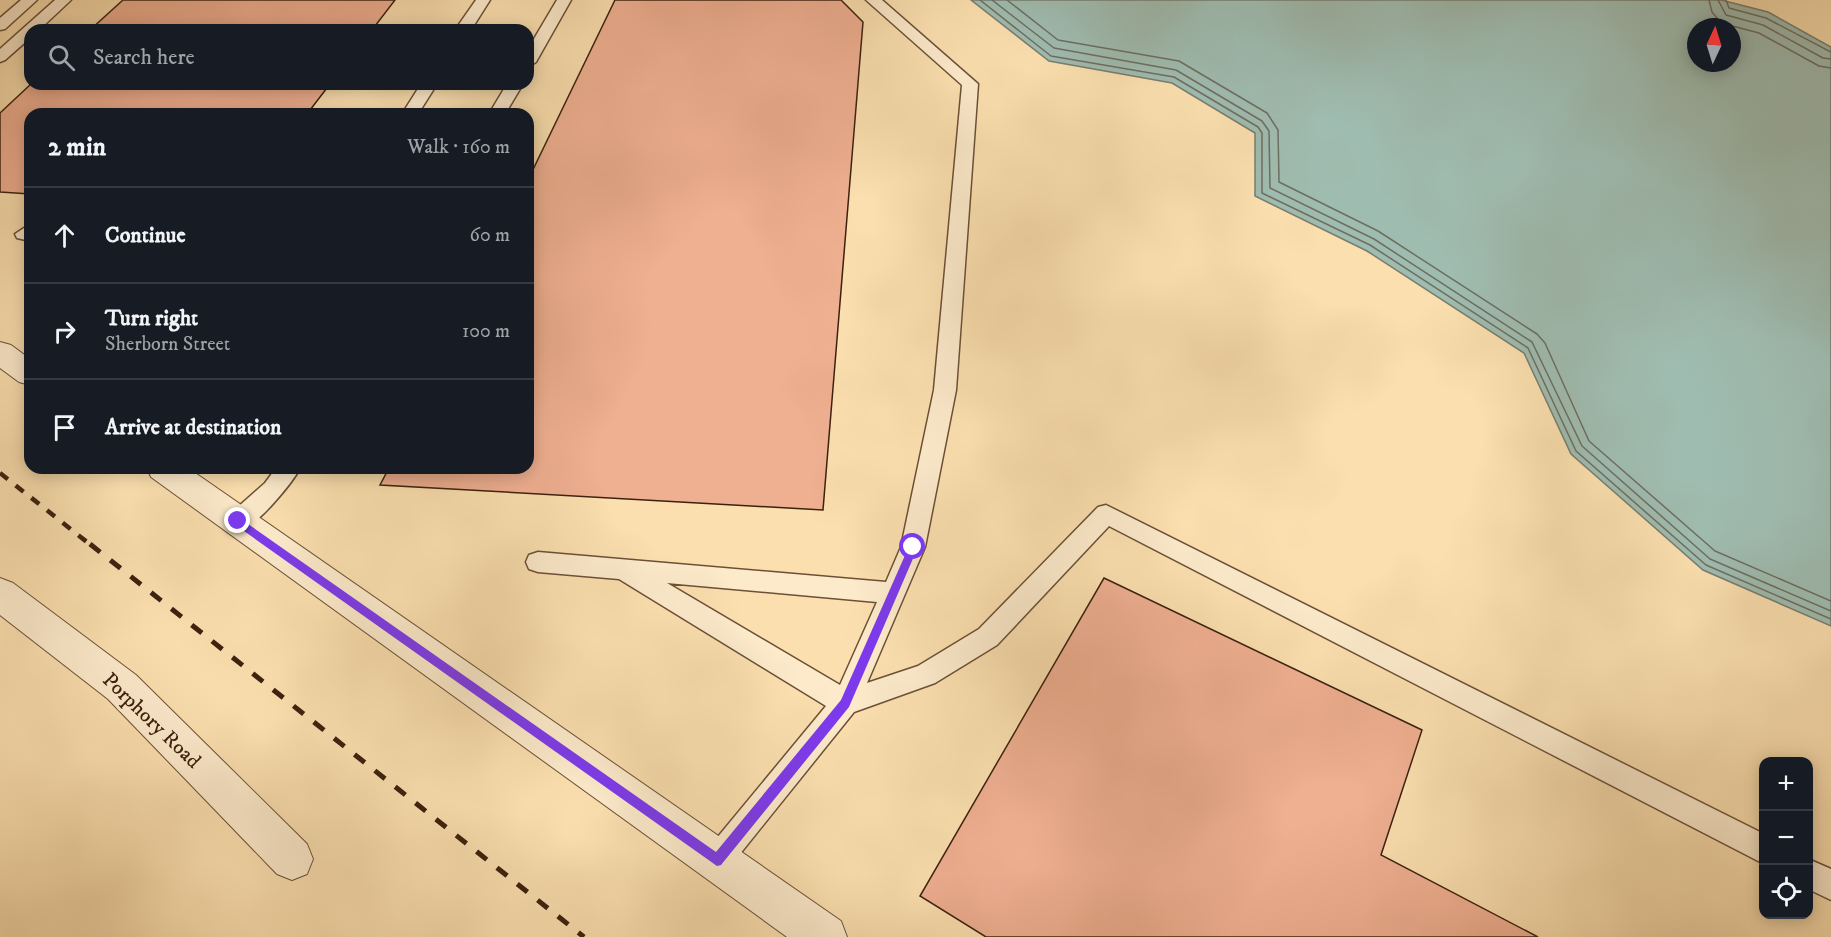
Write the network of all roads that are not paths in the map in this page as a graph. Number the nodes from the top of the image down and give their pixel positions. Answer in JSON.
{"nodes":[{"id":1,"x":30,"y":0,"type":"edge"},
{"id":2,"x":64,"y":0,"type":"edge"},
{"id":3,"x":483,"y":0,"type":"edge"},
{"id":4,"x":564,"y":0,"type":"edge"},
{"id":5,"x":873,"y":0,"type":"edge"},
{"id":6,"x":37,"y":24,"type":"edge"},
{"id":7,"x":468,"y":24,"type":"edge"},
{"id":8,"x":0,"y":26,"type":"edge"},
{"id":9,"x":24,"y":35,"type":"edge"},
{"id":10,"x":534,"y":52,"type":"edge"},
{"id":11,"x":0,"y":57,"type":"edge"},
{"id":12,"x":425,"y":90,"type":"edge"},
{"id":13,"x":511,"y":90,"type":"edge"},
{"id":14,"x":414,"y":108,"type":"edge"},
{"id":15,"x":501,"y":108,"type":"edge"},
{"id":16,"x":0,"y":353,"type":"edge"},
{"id":17,"x":24,"y":370,"type":"edge"},
{"id":18,"x":171,"y":474,"type":"edge"},
{"id":19,"x":284,"y":474,"type":"edge"},
{"id":20,"x":238,"y":521,"type":"junction"},
{"id":21,"x":538,"y":562,"type":"dead end"},
{"id":22,"x":623,"y":569,"type":"junction"},
{"id":23,"x":893,"y":593,"type":"junction"},
{"id":24,"x":0,"y":594,"type":"edge"},
{"id":25,"x":845,"y":703,"type":"junction"},
{"id":26,"x":1759,"y":847,"type":"edge"},
{"id":27,"x":292,"y":859,"type":"dead end"},
{"id":28,"x":717,"y":860,"type":"junction"},
{"id":29,"x":1813,"y":875,"type":"edge"},
{"id":30,"x":1831,"y":885,"type":"edge"},
{"id":31,"x":825,"y":937,"type":"edge"}],
"edges":[{"from":1,"to":8,"type":"lane"},
{"from":2,"to":6,"type":"lane"},
{"from":3,"to":7,"type":"lane"},
{"from":4,"to":10,"type":"lane"},
{"from":5,"to":23,"type":"lane"},
{"from":9,"to":11,"type":"lane"},
{"from":12,"to":14,"type":"lane"},
{"from":13,"to":15,"type":"lane"},
{"from":16,"to":17,"type":"street"},
{"from":18,"to":20,"type":"street"},
{"from":19,"to":20,"type":"lane"},
{"from":20,"to":28,"type":"street"},
{"from":21,"to":22,"type":"lane"},
{"from":22,"to":23,"type":"lane"},
{"from":22,"to":25,"type":"lane"},
{"from":23,"to":25,"type":"lane"},
{"from":24,"to":27,"type":"street","name":"Porphory Road"},
{"from":25,"to":26,"type":"lane"},
{"from":25,"to":28,"type":"lane"},
{"from":28,"to":31,"type":"street"},
{"from":29,"to":30,"type":"lane"}]}
